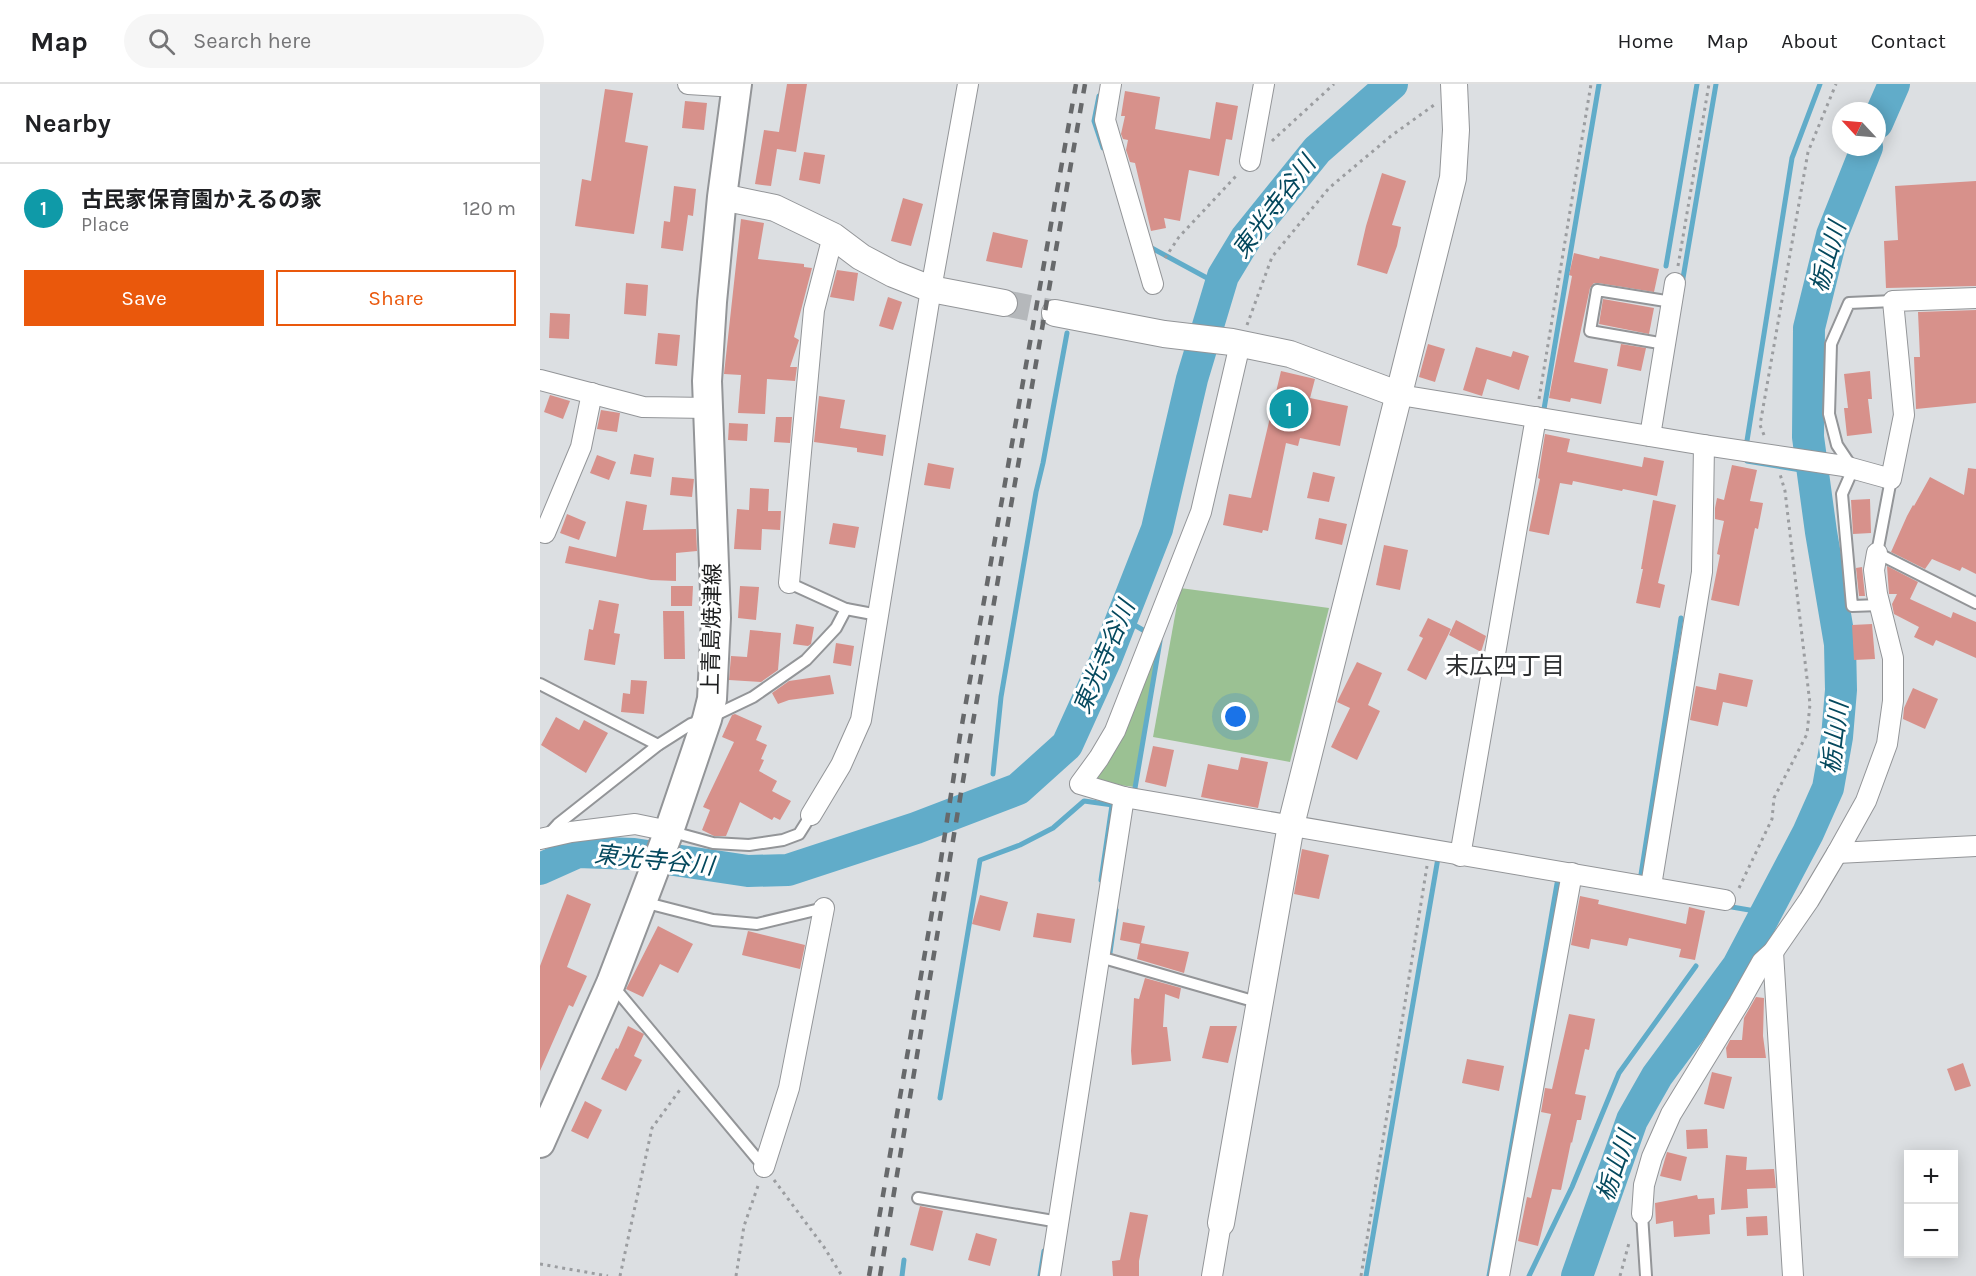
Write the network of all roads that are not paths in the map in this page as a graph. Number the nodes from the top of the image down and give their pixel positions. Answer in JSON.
{"nodes":[{"id":1,"x":688,"y":84,"type":"edge"},
{"id":2,"x":968,"y":84,"type":"edge"},
{"id":3,"x":1111,"y":84,"type":"edge"},
{"id":4,"x":1264,"y":84,"type":"edge"},
{"id":5,"x":736,"y":85,"type":"edge"},
{"id":6,"x":1454,"y":87,"type":"edge"},
{"id":7,"x":1250,"y":161,"type":"road end"},
{"id":8,"x":722,"y":197,"type":"junction"},
{"id":9,"x":833,"y":237,"type":"junction"},
{"id":10,"x":1676,"y":283,"type":"road end"},
{"id":11,"x":1153,"y":284,"type":"road end"},
{"id":12,"x":931,"y":289,"type":"junction"},
{"id":13,"x":1976,"y":298,"type":"edge"},
{"id":14,"x":1893,"y":301,"type":"junction"},
{"id":15,"x":1672,"y":302,"type":"junction"},
{"id":16,"x":1004,"y":303,"type":"tunnel mouth"},
{"id":17,"x":1055,"y":314,"type":"tunnel mouth"},
{"id":18,"x":1236,"y":343,"type":"junction"},
{"id":19,"x":1665,"y":344,"type":"junction"},
{"id":20,"x":540,"y":380,"type":"edge"},
{"id":21,"x":592,"y":393,"type":"junction"},
{"id":22,"x":1400,"y":395,"type":"junction"},
{"id":23,"x":708,"y":408,"type":"junction"},
{"id":24,"x":1536,"y":417,"type":"junction"},
{"id":25,"x":1650,"y":436,"type":"junction"},
{"id":26,"x":1704,"y":445,"type":"junction"},
{"id":27,"x":1849,"y":467,"type":"junction"},
{"id":28,"x":1891,"y":479,"type":"junction"},
{"id":29,"x":540,"y":531,"type":"edge"},
{"id":30,"x":1877,"y":553,"type":"junction"},
{"id":31,"x":789,"y":583,"type":"joint"},
{"id":32,"x":1976,"y":603,"type":"edge"},
{"id":33,"x":1880,"y":605,"type":"junction"},
{"id":34,"x":846,"y":609,"type":"junction"},
{"id":35,"x":878,"y":615,"type":"junction"},
{"id":36,"x":540,"y":684,"type":"edge"},
{"id":37,"x":707,"y":719,"type":"junction"},
{"id":38,"x":658,"y":746,"type":"junction"},
{"id":39,"x":1124,"y":796,"type":"junction"},
{"id":40,"x":812,"y":815,"type":"joint"},
{"id":41,"x":1291,"y":825,"type":"junction"},
{"id":42,"x":669,"y":831,"type":"junction"},
{"id":43,"x":542,"y":839,"type":"edge"},
{"id":44,"x":1976,"y":846,"type":"edge"},
{"id":45,"x":1837,"y":853,"type":"junction"},
{"id":46,"x":1460,"y":856,"type":"junction"},
{"id":47,"x":1572,"y":873,"type":"junction"},
{"id":48,"x":1652,"y":886,"type":"junction"},
{"id":49,"x":644,"y":898,"type":"junction"},
{"id":50,"x":1725,"y":900,"type":"road end"},
{"id":51,"x":824,"y":908,"type":"joint"},
{"id":52,"x":1773,"y":952,"type":"junction"},
{"id":53,"x":1100,"y":957,"type":"junction"},
{"id":54,"x":611,"y":983,"type":"junction"},
{"id":55,"x":1260,"y":1003,"type":"junction"},
{"id":56,"x":542,"y":1132,"type":"edge"},
{"id":57,"x":764,"y":1167,"type":"joint"},
{"id":58,"x":918,"y":1198,"type":"dead end"},
{"id":59,"x":1642,"y":1214,"type":"joint"},
{"id":60,"x":1059,"y":1222,"type":"junction"},
{"id":61,"x":1221,"y":1223,"type":"joint"},
{"id":62,"x":1050,"y":1276,"type":"edge"},
{"id":63,"x":1212,"y":1276,"type":"edge"},
{"id":64,"x":1499,"y":1276,"type":"edge"},
{"id":65,"x":1646,"y":1276,"type":"edge"},
{"id":66,"x":1793,"y":1276,"type":"edge"}],
"edges":[{"from":1,"to":5,"type":"street"},
{"from":2,"to":12,"type":"street"},
{"from":3,"to":11,"type":"street"},
{"from":4,"to":7,"type":"street"},
{"from":5,"to":8,"type":"main road","name":"上青島焼津線"},
{"from":6,"to":22,"type":"street"},
{"from":8,"to":9,"type":"street"},
{"from":8,"to":23,"type":"main road","name":"上青島焼津線"},
{"from":9,"to":12,"type":"street"},
{"from":9,"to":31,"type":"street"},
{"from":10,"to":15,"type":"street"},
{"from":12,"to":16,"type":"street"},
{"from":12,"to":35,"type":"street"},
{"from":13,"to":14,"type":"street"},
{"from":14,"to":27,"type":"lane"},
{"from":14,"to":28,"type":"street"},
{"from":15,"to":19,"type":"street"},
{"from":15,"to":19,"type":"lane"},
{"from":17,"to":18,"type":"street"},
{"from":18,"to":22,"type":"street"},
{"from":18,"to":39,"type":"street"},
{"from":19,"to":25,"type":"street"},
{"from":20,"to":21,"type":"street"},
{"from":21,"to":23,"type":"street"},
{"from":21,"to":29,"type":"street"},
{"from":22,"to":24,"type":"street"},
{"from":22,"to":41,"type":"street"},
{"from":23,"to":37,"type":"main road","name":"上青島焼津線"},
{"from":24,"to":25,"type":"street"},
{"from":24,"to":46,"type":"street"},
{"from":25,"to":26,"type":"street"},
{"from":26,"to":27,"type":"street"},
{"from":26,"to":48,"type":"street"},
{"from":27,"to":28,"type":"street"},
{"from":27,"to":33,"type":"lane"},
{"from":28,"to":30,"type":"lane"},
{"from":30,"to":32,"type":"lane"},
{"from":30,"to":33,"type":"street"},
{"from":31,"to":34,"type":"lane"},
{"from":33,"to":45,"type":"street"},
{"from":34,"to":35,"type":"lane"},
{"from":34,"to":37,"type":"lane"},
{"from":35,"to":40,"type":"street"},
{"from":36,"to":38,"type":"lane"},
{"from":37,"to":38,"type":"lane"},
{"from":37,"to":42,"type":"main road","name":"上青島焼津線"},
{"from":38,"to":43,"type":"lane"},
{"from":39,"to":41,"type":"street"},
{"from":39,"to":53,"type":"street"},
{"from":40,"to":42,"type":"lane"},
{"from":41,"to":46,"type":"street"},
{"from":41,"to":55,"type":"street"},
{"from":42,"to":43,"type":"street"},
{"from":42,"to":49,"type":"main road","name":"上青島焼津線"},
{"from":44,"to":45,"type":"street"},
{"from":45,"to":52,"type":"street"},
{"from":46,"to":47,"type":"street"},
{"from":47,"to":48,"type":"street"},
{"from":47,"to":64,"type":"street"},
{"from":48,"to":50,"type":"street"},
{"from":49,"to":51,"type":"lane"},
{"from":49,"to":54,"type":"main road","name":"上青島焼津線"},
{"from":51,"to":57,"type":"street"},
{"from":52,"to":59,"type":"street"},
{"from":52,"to":66,"type":"street"},
{"from":53,"to":55,"type":"lane"},
{"from":53,"to":60,"type":"street"},
{"from":54,"to":56,"type":"main road","name":"上青島焼津線"},
{"from":54,"to":57,"type":"lane"},
{"from":55,"to":61,"type":"street"},
{"from":58,"to":60,"type":"lane"},
{"from":59,"to":65,"type":"lane"},
{"from":60,"to":62,"type":"street"},
{"from":61,"to":63,"type":"street"}]}
